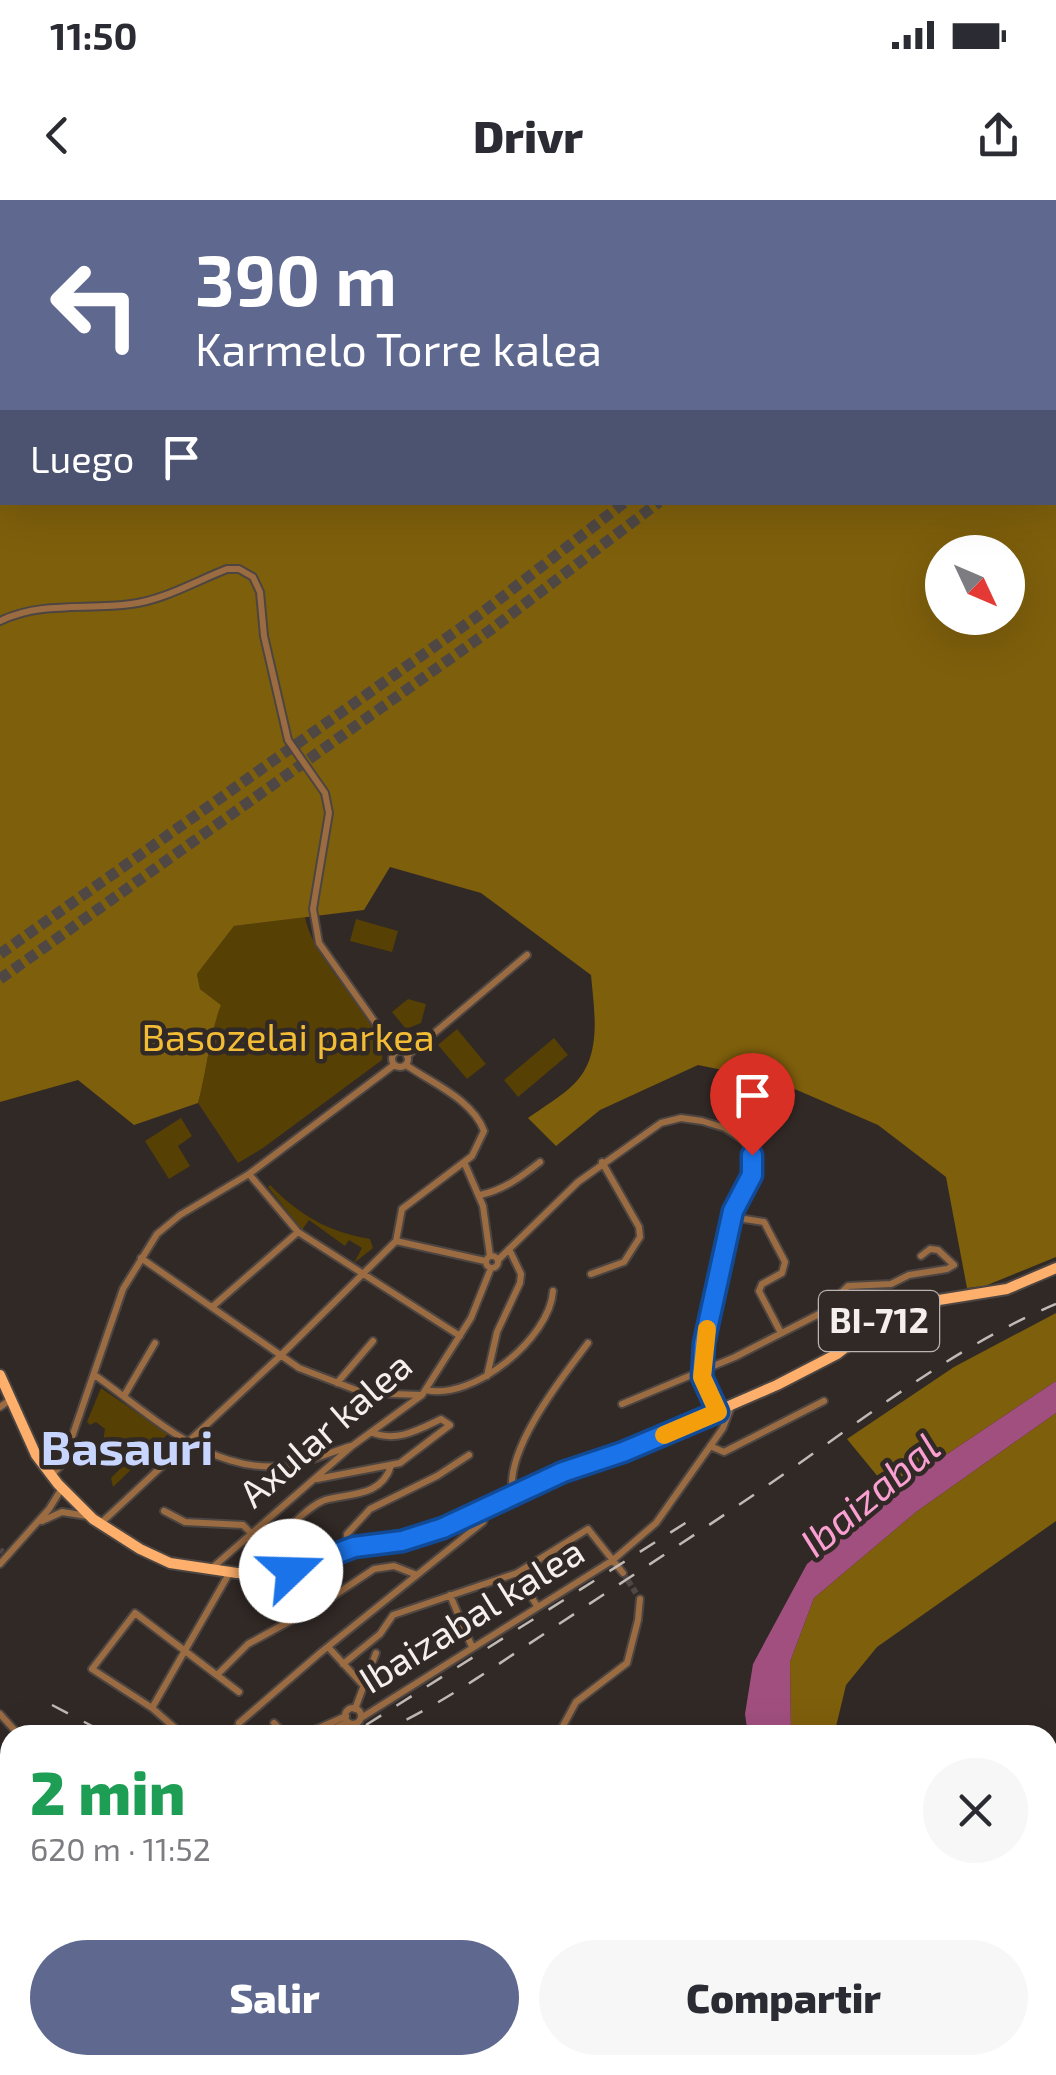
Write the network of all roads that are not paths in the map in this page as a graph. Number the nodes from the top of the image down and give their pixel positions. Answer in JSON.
{"nodes":[{"id":1,"x":0,"y":622,"type":"edge"},
{"id":2,"x":527,"y":955,"type":"dead end"},
{"id":3,"x":396,"y":1052,"type":"junction"},
{"id":4,"x":407,"y":1060,"type":"junction"},
{"id":5,"x":394,"y":1065,"type":"junction"},
{"id":6,"x":464,"y":1162,"type":"junction"},
{"id":7,"x":540,"y":1162,"type":"dead end"},
{"id":8,"x":602,"y":1162,"type":"junction"},
{"id":9,"x":249,"y":1174,"type":"junction"},
{"id":10,"x":480,"y":1195,"type":"junction"},
{"id":11,"x":732,"y":1217,"type":"junction"},
{"id":12,"x":298,"y":1232,"type":"junction"},
{"id":13,"x":396,"y":1241,"type":"junction"},
{"id":14,"x":509,"y":1248,"type":"junction"},
{"id":15,"x":921,"y":1256,"type":"dead end"},
{"id":16,"x":142,"y":1258,"type":"junction"},
{"id":17,"x":491,"y":1261,"type":"junction"},
{"id":18,"x":1056,"y":1268,"type":"edge"},
{"id":19,"x":361,"y":1272,"type":"junction"},
{"id":20,"x":592,"y":1274,"type":"dead end"},
{"id":21,"x":552,"y":1291,"type":"dead end"},
{"id":22,"x":212,"y":1308,"type":"junction"},
{"id":23,"x":781,"y":1333,"type":"junction"},
{"id":24,"x":460,"y":1336,"type":"junction"},
{"id":25,"x":374,"y":1342,"type":"dead end"},
{"id":26,"x":155,"y":1343,"type":"dead end"},
{"id":27,"x":588,"y":1343,"type":"dead end"},
{"id":28,"x":280,"y":1356,"type":"junction"},
{"id":29,"x":702,"y":1369,"type":"junction"},
{"id":30,"x":0,"y":1375,"type":"edge"},
{"id":31,"x":96,"y":1376,"type":"junction"},
{"id":32,"x":486,"y":1377,"type":"junction"},
{"id":33,"x":336,"y":1383,"type":"junction"},
{"id":34,"x":424,"y":1392,"type":"junction"},
{"id":35,"x":124,"y":1396,"type":"junction"},
{"id":36,"x":824,"y":1400,"type":"dead end"},
{"id":37,"x":4,"y":1403,"type":"edge"},
{"id":38,"x":622,"y":1404,"type":"dead end"},
{"id":39,"x":731,"y":1406,"type":"junction"},
{"id":40,"x":718,"y":1412,"type":"junction"},
{"id":41,"x":370,"y":1432,"type":"junction"},
{"id":42,"x":188,"y":1444,"type":"junction"},
{"id":43,"x":352,"y":1446,"type":"junction"},
{"id":44,"x":710,"y":1446,"type":"junction"},
{"id":45,"x":469,"y":1455,"type":"dead end"},
{"id":46,"x":392,"y":1466,"type":"junction"},
{"id":47,"x":51,"y":1476,"type":"junction"},
{"id":48,"x":316,"y":1478,"type":"junction"},
{"id":49,"x":62,"y":1488,"type":"junction"},
{"id":50,"x":514,"y":1497,"type":"junction"},
{"id":51,"x":73,"y":1500,"type":"junction"},
{"id":52,"x":487,"y":1510,"type":"junction"},
{"id":53,"x":164,"y":1511,"type":"dead end"},
{"id":54,"x":70,"y":1512,"type":"junction"},
{"id":55,"x":97,"y":1521,"type":"junction"},
{"id":56,"x":29,"y":1532,"type":"junction"},
{"id":57,"x":250,"y":1532,"type":"junction"},
{"id":58,"x":281,"y":1534,"type":"dead end"},
{"id":59,"x":348,"y":1549,"type":"junction"},
{"id":60,"x":613,"y":1560,"type":"junction"},
{"id":61,"x":0,"y":1564,"type":"edge"},
{"id":62,"x":211,"y":1569,"type":"junction"},
{"id":63,"x":230,"y":1572,"type":"junction"},
{"id":64,"x":517,"y":1572,"type":"junction"},
{"id":65,"x":622,"y":1573,"type":"tunnel mouth"},
{"id":66,"x":416,"y":1575,"type":"junction"},
{"id":67,"x":450,"y":1595,"type":"junction"},
{"id":68,"x":640,"y":1598,"type":"tunnel mouth"},
{"id":69,"x":537,"y":1606,"type":"junction"},
{"id":70,"x":330,"y":1648,"type":"junction"},
{"id":71,"x":472,"y":1648,"type":"junction"},
{"id":72,"x":188,"y":1650,"type":"junction"},
{"id":73,"x":376,"y":1653,"type":"dead end"},
{"id":74,"x":343,"y":1664,"type":"junction"},
{"id":75,"x":217,"y":1674,"type":"junction"},
{"id":76,"x":362,"y":1684,"type":"junction"},
{"id":77,"x":239,"y":1692,"type":"dead end"},
{"id":78,"x":152,"y":1708,"type":"junction"},
{"id":79,"x":355,"y":1709,"type":"junction"},
{"id":80,"x":361,"y":1718,"type":"junction"},
{"id":81,"x":347,"y":1719,"type":"junction"},
{"id":82,"x":240,"y":1724,"type":"tunnel mouth"},
{"id":83,"x":172,"y":1725,"type":"edge"},
{"id":84,"x":330,"y":1725,"type":"edge"},
{"id":85,"x":336,"y":1725,"type":"edge"},
{"id":86,"x":563,"y":1725,"type":"edge"}],
"edges":[{"from":1,"to":3,"type":"street"},
{"from":2,"to":4,"type":"street"},
{"from":3,"to":4,"type":"street"},
{"from":3,"to":5,"type":"street"},
{"from":4,"to":5,"type":"street"},
{"from":4,"to":6,"type":"street"},
{"from":5,"to":9,"type":"street"},
{"from":6,"to":10,"type":"street"},
{"from":6,"to":13,"type":"street"},
{"from":7,"to":10,"type":"street"},
{"from":8,"to":11,"type":"street","name":"Axular kalea"},
{"from":8,"to":14,"type":"street","name":"Axular kalea"},
{"from":8,"to":20,"type":"street"},
{"from":9,"to":12,"type":"street"},
{"from":9,"to":16,"type":"street"},
{"from":10,"to":17,"type":"street"},
{"from":11,"to":23,"type":"street"},
{"from":11,"to":29,"type":"street","name":"Axular kalea"},
{"from":12,"to":19,"type":"street"},
{"from":12,"to":22,"type":"street"},
{"from":13,"to":17,"type":"street"},
{"from":13,"to":19,"type":"street"},
{"from":14,"to":17,"type":"street","name":"Axular kalea"},
{"from":14,"to":32,"type":"street"},
{"from":15,"to":23,"type":"street"},
{"from":16,"to":22,"type":"street"},
{"from":16,"to":31,"type":"street"},
{"from":17,"to":24,"type":"street","name":"Axular kalea"},
{"from":18,"to":39,"type":"main road","number":"BI-712"},
{"from":19,"to":24,"type":"street"},
{"from":19,"to":28,"type":"street"},
{"from":21,"to":32,"type":"street"},
{"from":22,"to":28,"type":"street"},
{"from":23,"to":29,"type":"street"},
{"from":24,"to":34,"type":"street","name":"Axular kalea"},
{"from":25,"to":33,"type":"street"},
{"from":26,"to":35,"type":"street"},
{"from":27,"to":50,"type":"street"},
{"from":28,"to":33,"type":"street"},
{"from":28,"to":42,"type":"street"},
{"from":29,"to":38,"type":"street"},
{"from":29,"to":40,"type":"street"},
{"from":30,"to":37,"type":"main road","number":"BI-712"},
{"from":31,"to":35,"type":"street"},
{"from":31,"to":47,"type":"street"},
{"from":32,"to":34,"type":"street"},
{"from":33,"to":34,"type":"street"},
{"from":34,"to":41,"type":"street","name":"Axular kalea"},
{"from":35,"to":42,"type":"street"},
{"from":36,"to":44,"type":"street"},
{"from":37,"to":47,"type":"main road","number":"BI-712"},
{"from":39,"to":40,"type":"main road","number":"BI-712"},
{"from":39,"to":44,"type":"street","name":"Ibaizabal kalea"},
{"from":40,"to":50,"type":"main road","number":"BI-712"},
{"from":41,"to":43,"type":"street","name":"Axular kalea"},
{"from":41,"to":46,"type":"street"},
{"from":42,"to":43,"type":"street"},
{"from":42,"to":55,"type":"street"},
{"from":43,"to":48,"type":"street","name":"Axular kalea"},
{"from":44,"to":60,"type":"street","name":"Ibaizabal kalea"},
{"from":45,"to":59,"type":"street"},
{"from":46,"to":48,"type":"street"},
{"from":46,"to":58,"type":"street"},
{"from":47,"to":49,"type":"main road","number":"BI-712"},
{"from":48,"to":57,"type":"street","name":"Axular kalea"},
{"from":49,"to":51,"type":"main road","number":"BI-712"},
{"from":49,"to":56,"type":"street"},
{"from":50,"to":52,"type":"main road","number":"BI-712"},
{"from":51,"to":54,"type":"street"},
{"from":51,"to":55,"type":"main road","number":"BI-712"},
{"from":52,"to":59,"type":"main road","number":"BI-712"},
{"from":52,"to":66,"type":"street"},
{"from":53,"to":57,"type":"street"},
{"from":54,"to":55,"type":"street"},
{"from":54,"to":56,"type":"street"},
{"from":55,"to":62,"type":"main road","number":"BI-712"},
{"from":56,"to":61,"type":"street"},
{"from":57,"to":62,"type":"street","name":"Axular kalea"},
{"from":59,"to":63,"type":"main road","number":"BI-712"},
{"from":60,"to":64,"type":"street"},
{"from":60,"to":65,"type":"street"},
{"from":60,"to":69,"type":"street","name":"Ibaizabal kalea"},
{"from":62,"to":63,"type":"main road","number":"BI-712"},
{"from":63,"to":72,"type":"street"},
{"from":64,"to":67,"type":"street"},
{"from":64,"to":69,"type":"street"},
{"from":66,"to":70,"type":"street"},
{"from":66,"to":75,"type":"street"},
{"from":67,"to":71,"type":"street"},
{"from":67,"to":74,"type":"street"},
{"from":68,"to":86,"type":"street"},
{"from":69,"to":71,"type":"street","name":"Ibaizabal kalea"},
{"from":70,"to":74,"type":"street"},
{"from":70,"to":82,"type":"street"},
{"from":71,"to":80,"type":"street","name":"Ibaizabal kalea"},
{"from":72,"to":75,"type":"street"},
{"from":72,"to":78,"type":"street"},
{"from":72,"to":78,"type":"street"},
{"from":73,"to":76,"type":"street"},
{"from":74,"to":76,"type":"street"},
{"from":75,"to":77,"type":"street"},
{"from":76,"to":79,"type":"street"},
{"from":78,"to":83,"type":"street"},
{"from":79,"to":80,"type":"street"},
{"from":79,"to":81,"type":"street"},
{"from":80,"to":81,"type":"street","name":"Ibaizabal kalea"},
{"from":81,"to":84,"type":"street"},
{"from":81,"to":85,"type":"street"}]}
